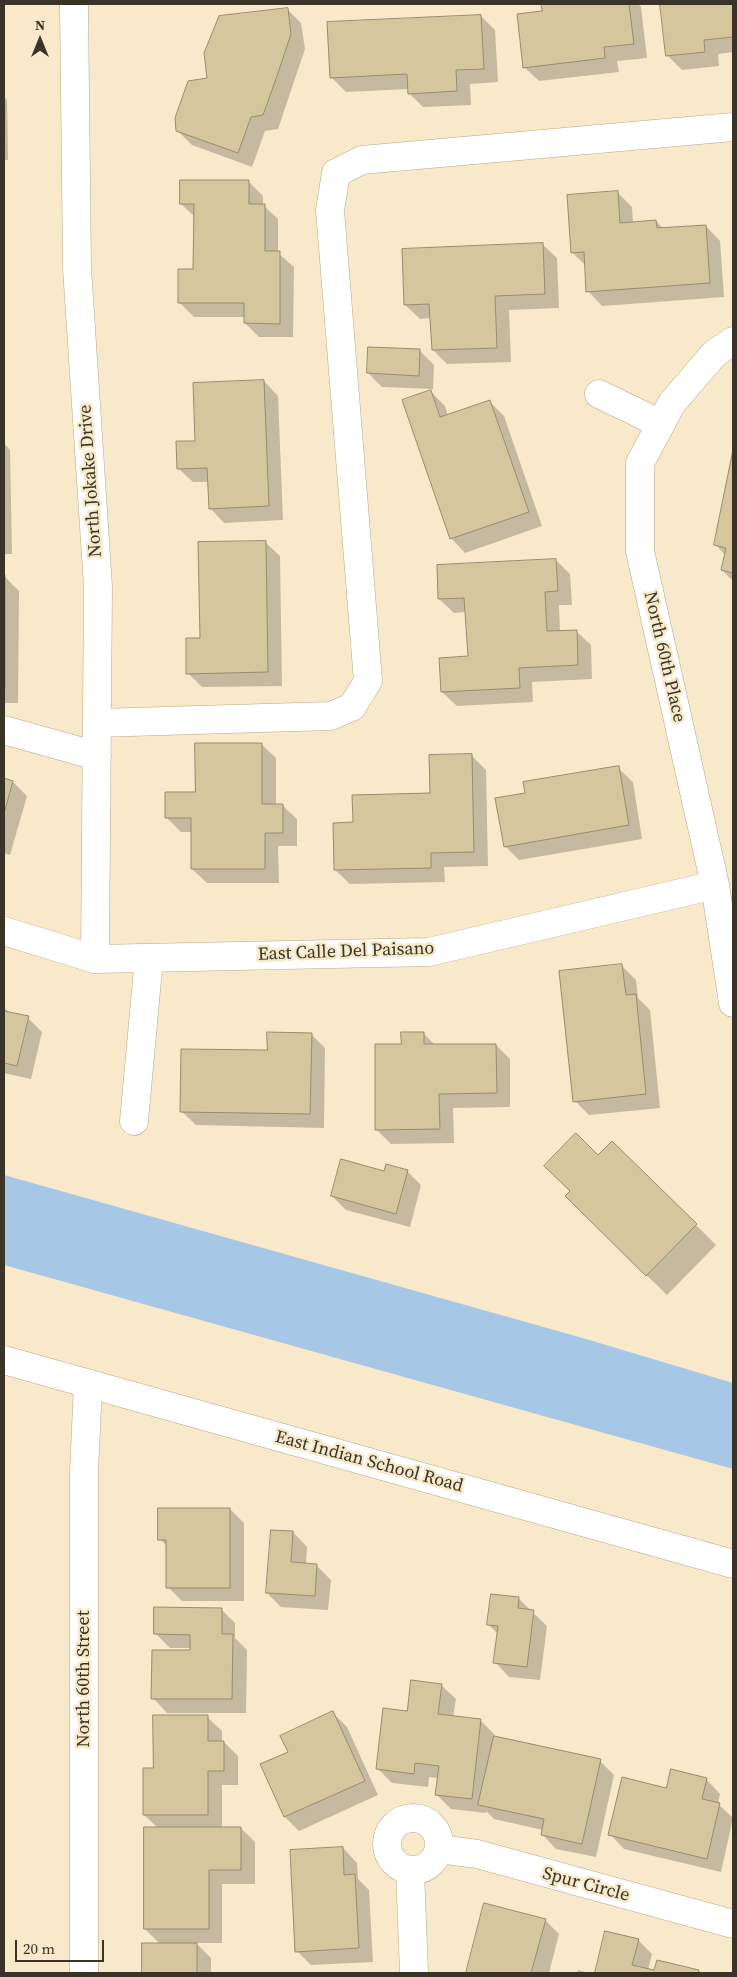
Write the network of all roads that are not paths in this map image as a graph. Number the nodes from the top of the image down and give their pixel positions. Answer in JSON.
{"nodes":[{"id":1,"x":74,"y":4,"type":"edge"},
{"id":2,"x":733,"y":126,"type":"edge"},
{"id":3,"x":733,"y":341,"type":"edge"},
{"id":4,"x":599,"y":394,"type":"dead end"},
{"id":5,"x":661,"y":424,"type":"junction"},
{"id":6,"x":97,"y":723,"type":"junction"},
{"id":7,"x":4,"y":730,"type":"edge"},
{"id":8,"x":97,"y":756,"type":"junction"},
{"id":9,"x":714,"y":885,"type":"junction"},
{"id":10,"x":4,"y":931,"type":"edge"},
{"id":11,"x":149,"y":958,"type":"junction"},
{"id":12,"x":95,"y":959,"type":"junction"},
{"id":13,"x":733,"y":1003,"type":"edge"},
{"id":14,"x":134,"y":1121,"type":"dead end"},
{"id":15,"x":4,"y":1360,"type":"edge"},
{"id":16,"x":88,"y":1384,"type":"junction"},
{"id":17,"x":733,"y":1564,"type":"edge"},
{"id":18,"x":439,"y":1848,"type":"junction"},
{"id":19,"x":410,"y":1871,"type":"junction"},
{"id":20,"x":733,"y":1924,"type":"edge"},
{"id":21,"x":84,"y":1973,"type":"edge"},
{"id":22,"x":414,"y":1973,"type":"edge"}],
"edges":[{"from":1,"to":6,"type":"street","name":"North Jokake Drive"},
{"from":2,"to":6,"type":"street"},
{"from":3,"to":5,"type":"street","name":"North 60th Place"},
{"from":4,"to":5,"type":"street"},
{"from":5,"to":9,"type":"street","name":"North 60th Place"},
{"from":6,"to":8,"type":"street","name":"North Jokake Drive"},
{"from":7,"to":8,"type":"street"},
{"from":8,"to":12,"type":"street","name":"North Jokake Drive"},
{"from":9,"to":11,"type":"street","name":"East Calle Del Paisano"},
{"from":9,"to":13,"type":"street","name":"North 60th Place"},
{"from":10,"to":12,"type":"street","name":"East Calle Del Paisano"},
{"from":11,"to":12,"type":"street","name":"East Calle Del Paisano"},
{"from":11,"to":14,"type":"street"},
{"from":15,"to":16,"type":"street","name":"East Indian School Road"},
{"from":16,"to":17,"type":"street","name":"East Indian School Road"},
{"from":16,"to":21,"type":"street","name":"North 60th Street"},
{"from":18,"to":19,"type":"street"},
{"from":18,"to":19,"type":"street"},
{"from":18,"to":20,"type":"street","name":"Spur Circle"},
{"from":19,"to":22,"type":"street"}]}
